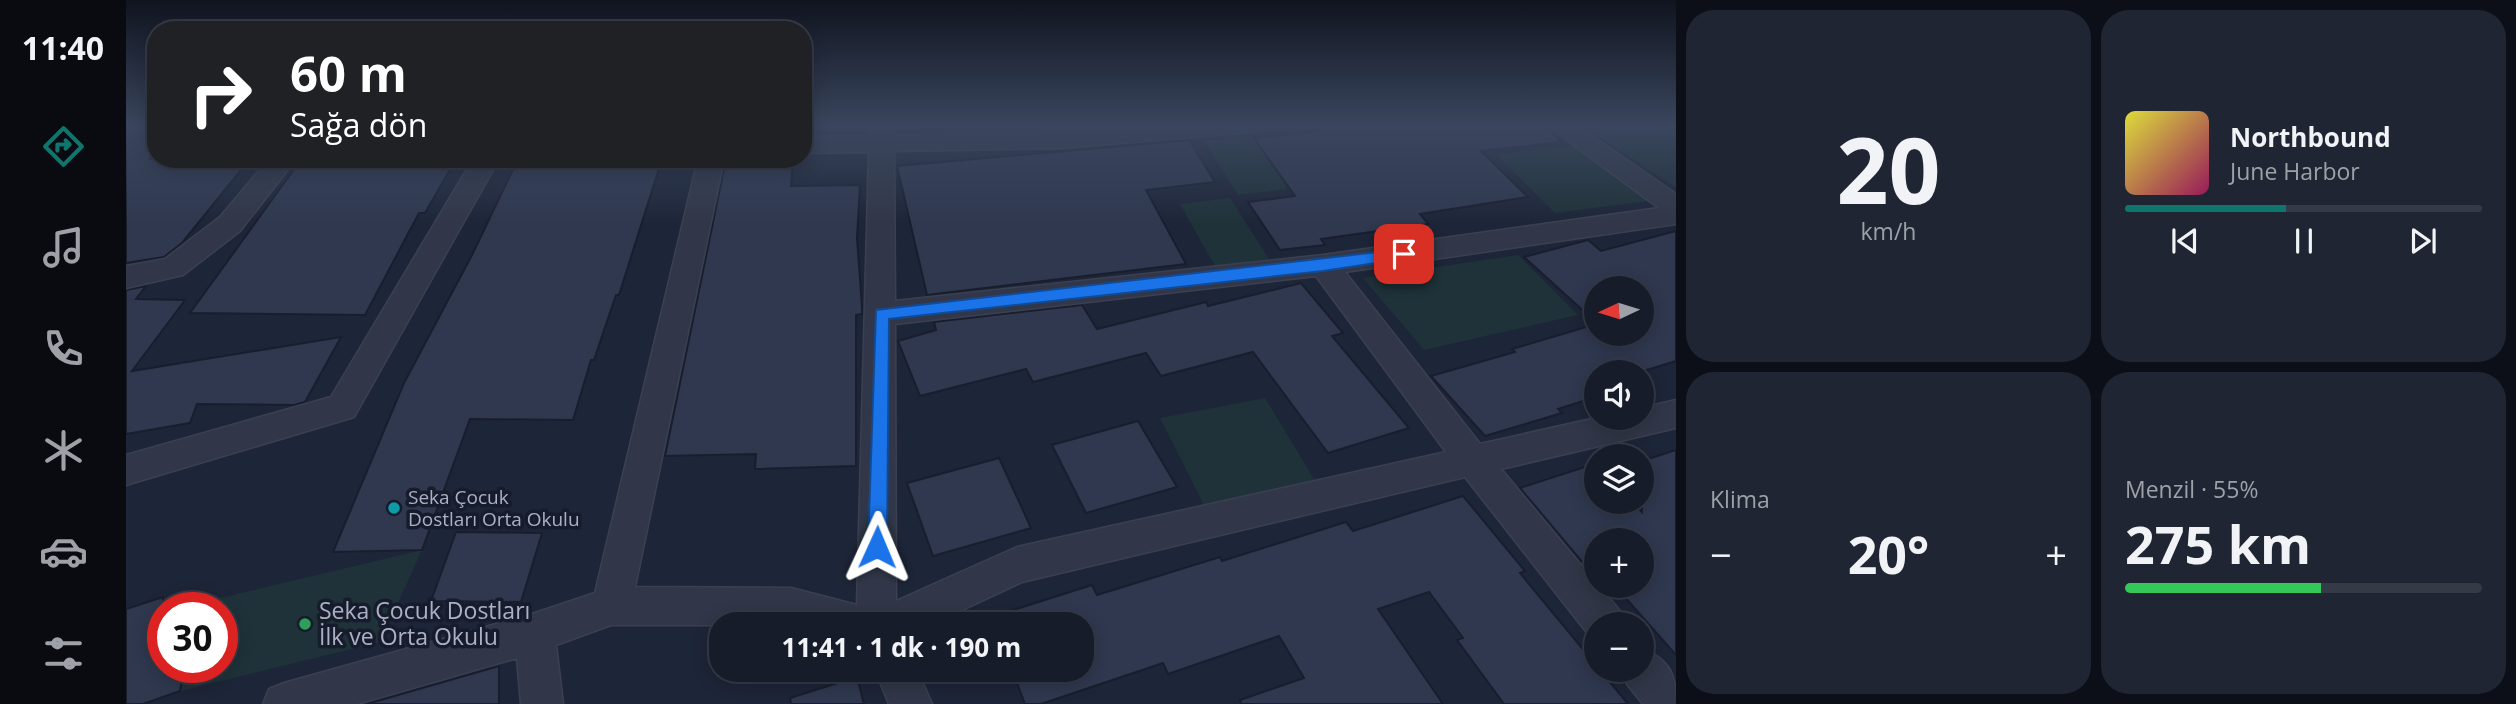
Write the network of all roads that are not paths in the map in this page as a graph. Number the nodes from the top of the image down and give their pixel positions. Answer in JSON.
{"nodes":[{"id":1,"x":883,"y":158,"type":"edge"},
{"id":2,"x":1606,"y":158,"type":"edge"},
{"id":3,"x":276,"y":168,"type":"edge"},
{"id":4,"x":481,"y":168,"type":"edge"},
{"id":5,"x":709,"y":168,"type":"edge"},
{"id":6,"x":1676,"y":207,"type":"edge"},
{"id":7,"x":1676,"y":215,"type":"edge"},
{"id":8,"x":1323,"y":265,"type":"junction"},
{"id":9,"x":126,"y":277,"type":"edge"},
{"id":10,"x":882,"y":314,"type":"junction"},
{"id":11,"x":1676,"y":414,"type":"edge"},
{"id":12,"x":1472,"y":460,"type":"junction"},
{"id":13,"x":126,"y":470,"type":"edge"},
{"id":14,"x":611,"y":606,"type":"junction"},
{"id":15,"x":810,"y":612,"type":"edge"},
{"id":16,"x":876,"y":612,"type":"edge"},
{"id":17,"x":914,"y":612,"type":"edge"},
{"id":18,"x":1595,"y":612,"type":"edge"},
{"id":19,"x":535,"y":634,"type":"junction"},
{"id":20,"x":901,"y":682,"type":"edge"},
{"id":21,"x":1652,"y":682,"type":"edge"},
{"id":22,"x":284,"y":704,"type":"edge"},
{"id":23,"x":542,"y":704,"type":"edge"},
{"id":24,"x":911,"y":704,"type":"edge"},
{"id":25,"x":1670,"y":704,"type":"edge"}],
"edges":[{"from":1,"to":10,"type":"street"},
{"from":2,"to":6,"type":"street"},
{"from":3,"to":9,"type":"street"},
{"from":4,"to":13,"type":"street"},
{"from":5,"to":14,"type":"street"},
{"from":7,"to":8,"type":"street"},
{"from":8,"to":10,"type":"street"},
{"from":8,"to":12,"type":"street"},
{"from":10,"to":16,"type":"street"},
{"from":11,"to":12,"type":"street"},
{"from":12,"to":17,"type":"street"},
{"from":12,"to":18,"type":"street"},
{"from":14,"to":15,"type":"street"},
{"from":14,"to":19,"type":"street"},
{"from":19,"to":22,"type":"street"},
{"from":19,"to":23,"type":"street"},
{"from":20,"to":24,"type":"street"},
{"from":21,"to":25,"type":"street"}]}
